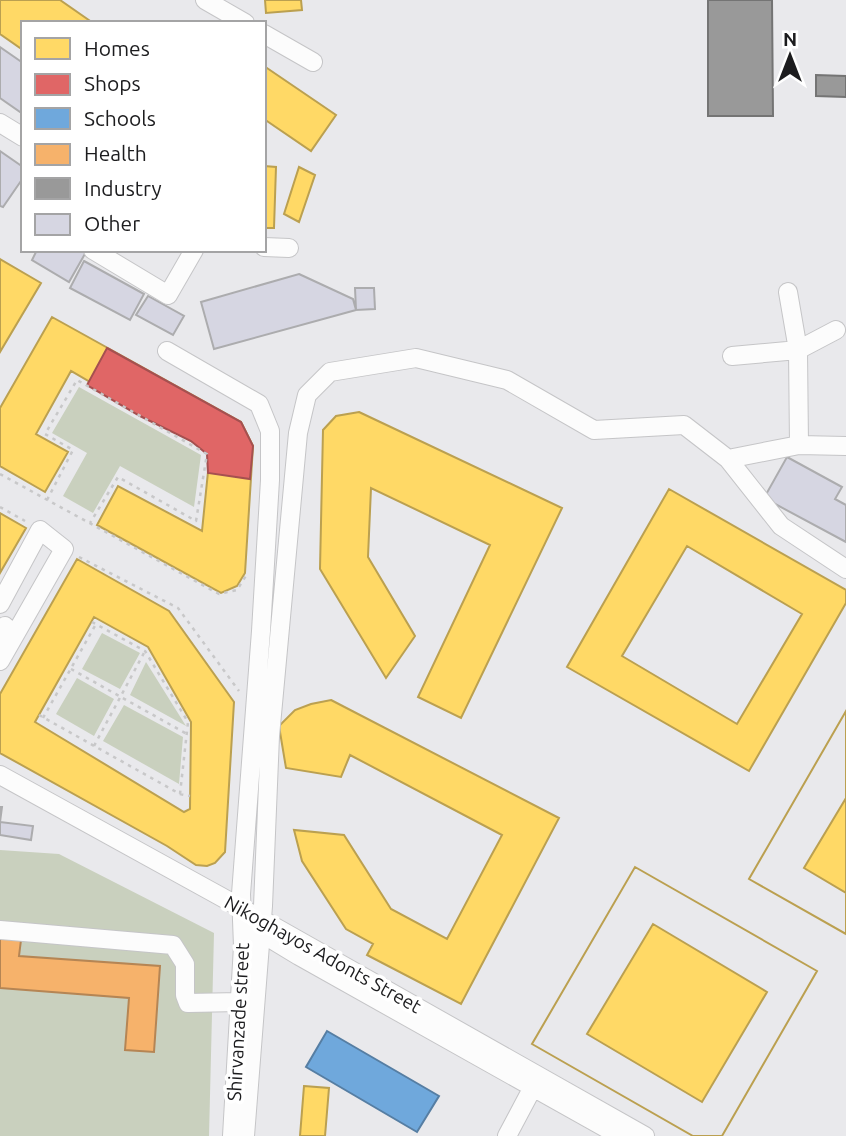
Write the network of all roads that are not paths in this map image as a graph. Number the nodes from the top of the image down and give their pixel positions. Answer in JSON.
{"nodes":[{"id":1,"x":205,"y":0,"type":"edge"},
{"id":2,"x":242,"y":21,"type":"edge"},
{"id":3,"x":266,"y":35,"type":"edge"},
{"id":4,"x":313,"y":62,"type":"dead end"},
{"id":5,"x":0,"y":122,"type":"edge"},
{"id":6,"x":21,"y":136,"type":"edge"},
{"id":7,"x":266,"y":247,"type":"edge"},
{"id":8,"x":289,"y":248,"type":"dead end"},
{"id":9,"x":96,"y":252,"type":"edge"},
{"id":10,"x":193,"y":252,"type":"edge"},
{"id":11,"x":788,"y":292,"type":"dead end"},
{"id":12,"x":836,"y":330,"type":"dead end"},
{"id":13,"x":798,"y":350,"type":"junction"},
{"id":14,"x":167,"y":351,"type":"dead end"},
{"id":15,"x":732,"y":356,"type":"dead end"},
{"id":16,"x":799,"y":445,"type":"junction"},
{"id":17,"x":846,"y":446,"type":"edge"},
{"id":18,"x":728,"y":459,"type":"junction"},
{"id":19,"x":846,"y":569,"type":"edge"},
{"id":20,"x":0,"y":604,"type":"edge"},
{"id":21,"x":0,"y":661,"type":"edge"},
{"id":22,"x":0,"y":775,"type":"edge"},
{"id":23,"x":0,"y":785,"type":"edge"},
{"id":24,"x":241,"y":915,"type":"junction"},
{"id":25,"x":261,"y":926,"type":"junction"},
{"id":26,"x":0,"y":930,"type":"edge"},
{"id":27,"x":240,"y":1002,"type":"junction"},
{"id":28,"x":533,"y":1087,"type":"junction"},
{"id":29,"x":609,"y":1133,"type":"edge"},
{"id":30,"x":232,"y":1136,"type":"edge"},
{"id":31,"x":245,"y":1136,"type":"edge"},
{"id":32,"x":507,"y":1136,"type":"edge"},
{"id":33,"x":645,"y":1136,"type":"edge"}],
"edges":[{"from":1,"to":2,"type":"street"},
{"from":3,"to":4,"type":"street"},
{"from":5,"to":6,"type":"street"},
{"from":7,"to":8,"type":"street"},
{"from":9,"to":10,"type":"street"},
{"from":11,"to":13,"type":"street"},
{"from":12,"to":13,"type":"street"},
{"from":13,"to":15,"type":"street"},
{"from":13,"to":16,"type":"street"},
{"from":14,"to":24,"type":"street","name":"Shirvanzade street"},
{"from":16,"to":17,"type":"street"},
{"from":16,"to":18,"type":"street"},
{"from":18,"to":19,"type":"street","name":"Shirvanzade street"},
{"from":18,"to":25,"type":"street","name":"Shirvanzade street"},
{"from":20,"to":21,"type":"street"},
{"from":22,"to":24,"type":"street","name":"Nikoghayos Adonts Street"},
{"from":23,"to":24,"type":"street","name":"Nikoghayos Adonts Street"},
{"from":24,"to":25,"type":"street","name":"Nikoghayos Adonts Street"},
{"from":24,"to":27,"type":"street","name":"Shirvanzade street"},
{"from":25,"to":28,"type":"street","name":"Nikoghayos Adonts Street"},
{"from":25,"to":31,"type":"street","name":"Shirvanzade street"},
{"from":25,"to":33,"type":"street","name":"Nikoghayos Adonts Street"},
{"from":26,"to":27,"type":"street"},
{"from":27,"to":30,"type":"street","name":"Shirvanzade street"},
{"from":28,"to":29,"type":"street","name":"Nikoghayos Adonts Street"},
{"from":28,"to":32,"type":"street"}]}
